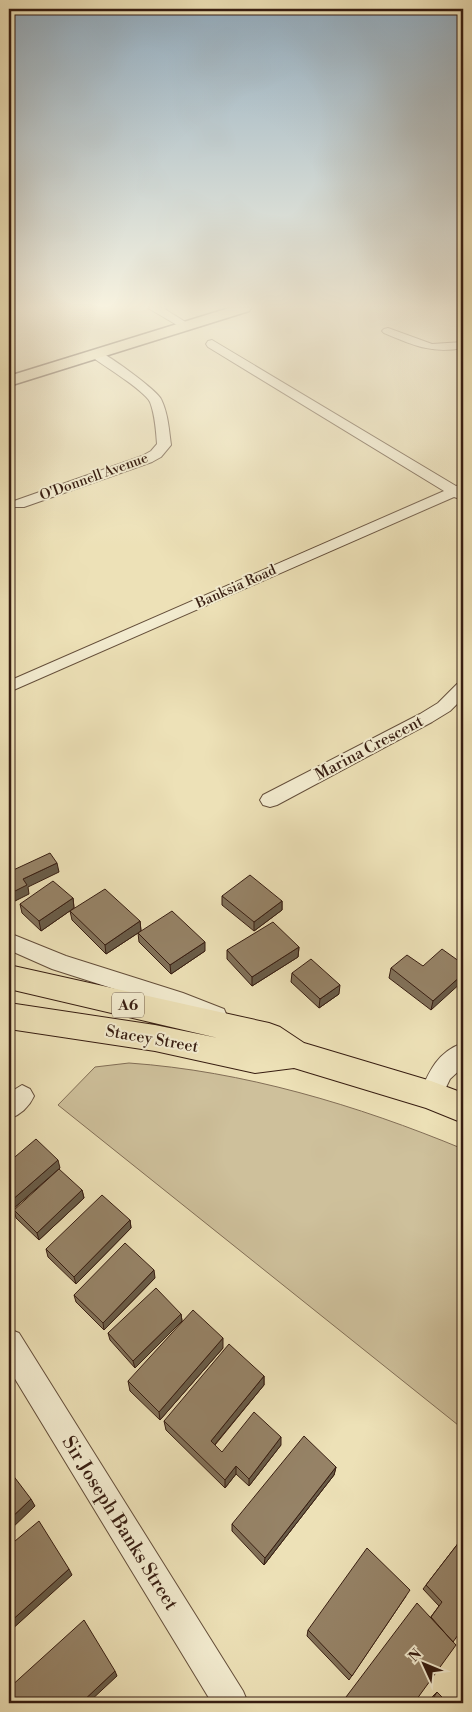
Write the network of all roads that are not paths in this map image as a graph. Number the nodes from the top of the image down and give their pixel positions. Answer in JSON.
{"nodes":[{"id":1,"x":143,"y":388,"type":"edge"},
{"id":2,"x":286,"y":388,"type":"edge"},
{"id":3,"x":460,"y":492,"type":"edge"},
{"id":4,"x":19,"y":504,"type":"dead end"},
{"id":5,"x":9,"y":687,"type":"edge"},
{"id":6,"x":463,"y":688,"type":"edge"},
{"id":7,"x":270,"y":800,"type":"dead end"},
{"id":8,"x":9,"y":941,"type":"edge"},
{"id":9,"x":9,"y":977,"type":"edge"},
{"id":10,"x":9,"y":1016,"type":"edge"},
{"id":11,"x":248,"y":1030,"type":"junction"},
{"id":12,"x":463,"y":1052,"type":"edge"},
{"id":13,"x":294,"y":1054,"type":"junction"},
{"id":14,"x":431,"y":1095,"type":"junction"},
{"id":15,"x":463,"y":1108,"type":"edge"},
{"id":16,"x":9,"y":1343,"type":"edge"},
{"id":17,"x":231,"y":1703,"type":"edge"}],
"edges":[{"from":1,"to":4,"type":"street","name":"O'Donnell Avenue"},
{"from":2,"to":3,"type":"street"},
{"from":3,"to":5,"type":"street","name":"Banksia Road"},
{"from":6,"to":7,"type":"street","name":"Marina Crescent"},
{"from":8,"to":11,"type":"street","name":"Stacey Street"},
{"from":9,"to":11,"type":"highway","name":"Stacey Street","number":"A6"},
{"from":10,"to":13,"type":"highway","name":"Stacey Street","number":"A6"},
{"from":11,"to":13,"type":"highway","name":"Stacey Street","number":"A6"},
{"from":12,"to":14,"type":"street"},
{"from":13,"to":14,"type":"highway","name":"Stacey Street","number":"A6"},
{"from":14,"to":15,"type":"highway","name":"Stacey Street","number":"A6"},
{"from":16,"to":17,"type":"street","name":"Sir Joseph Banks Street"}]}
